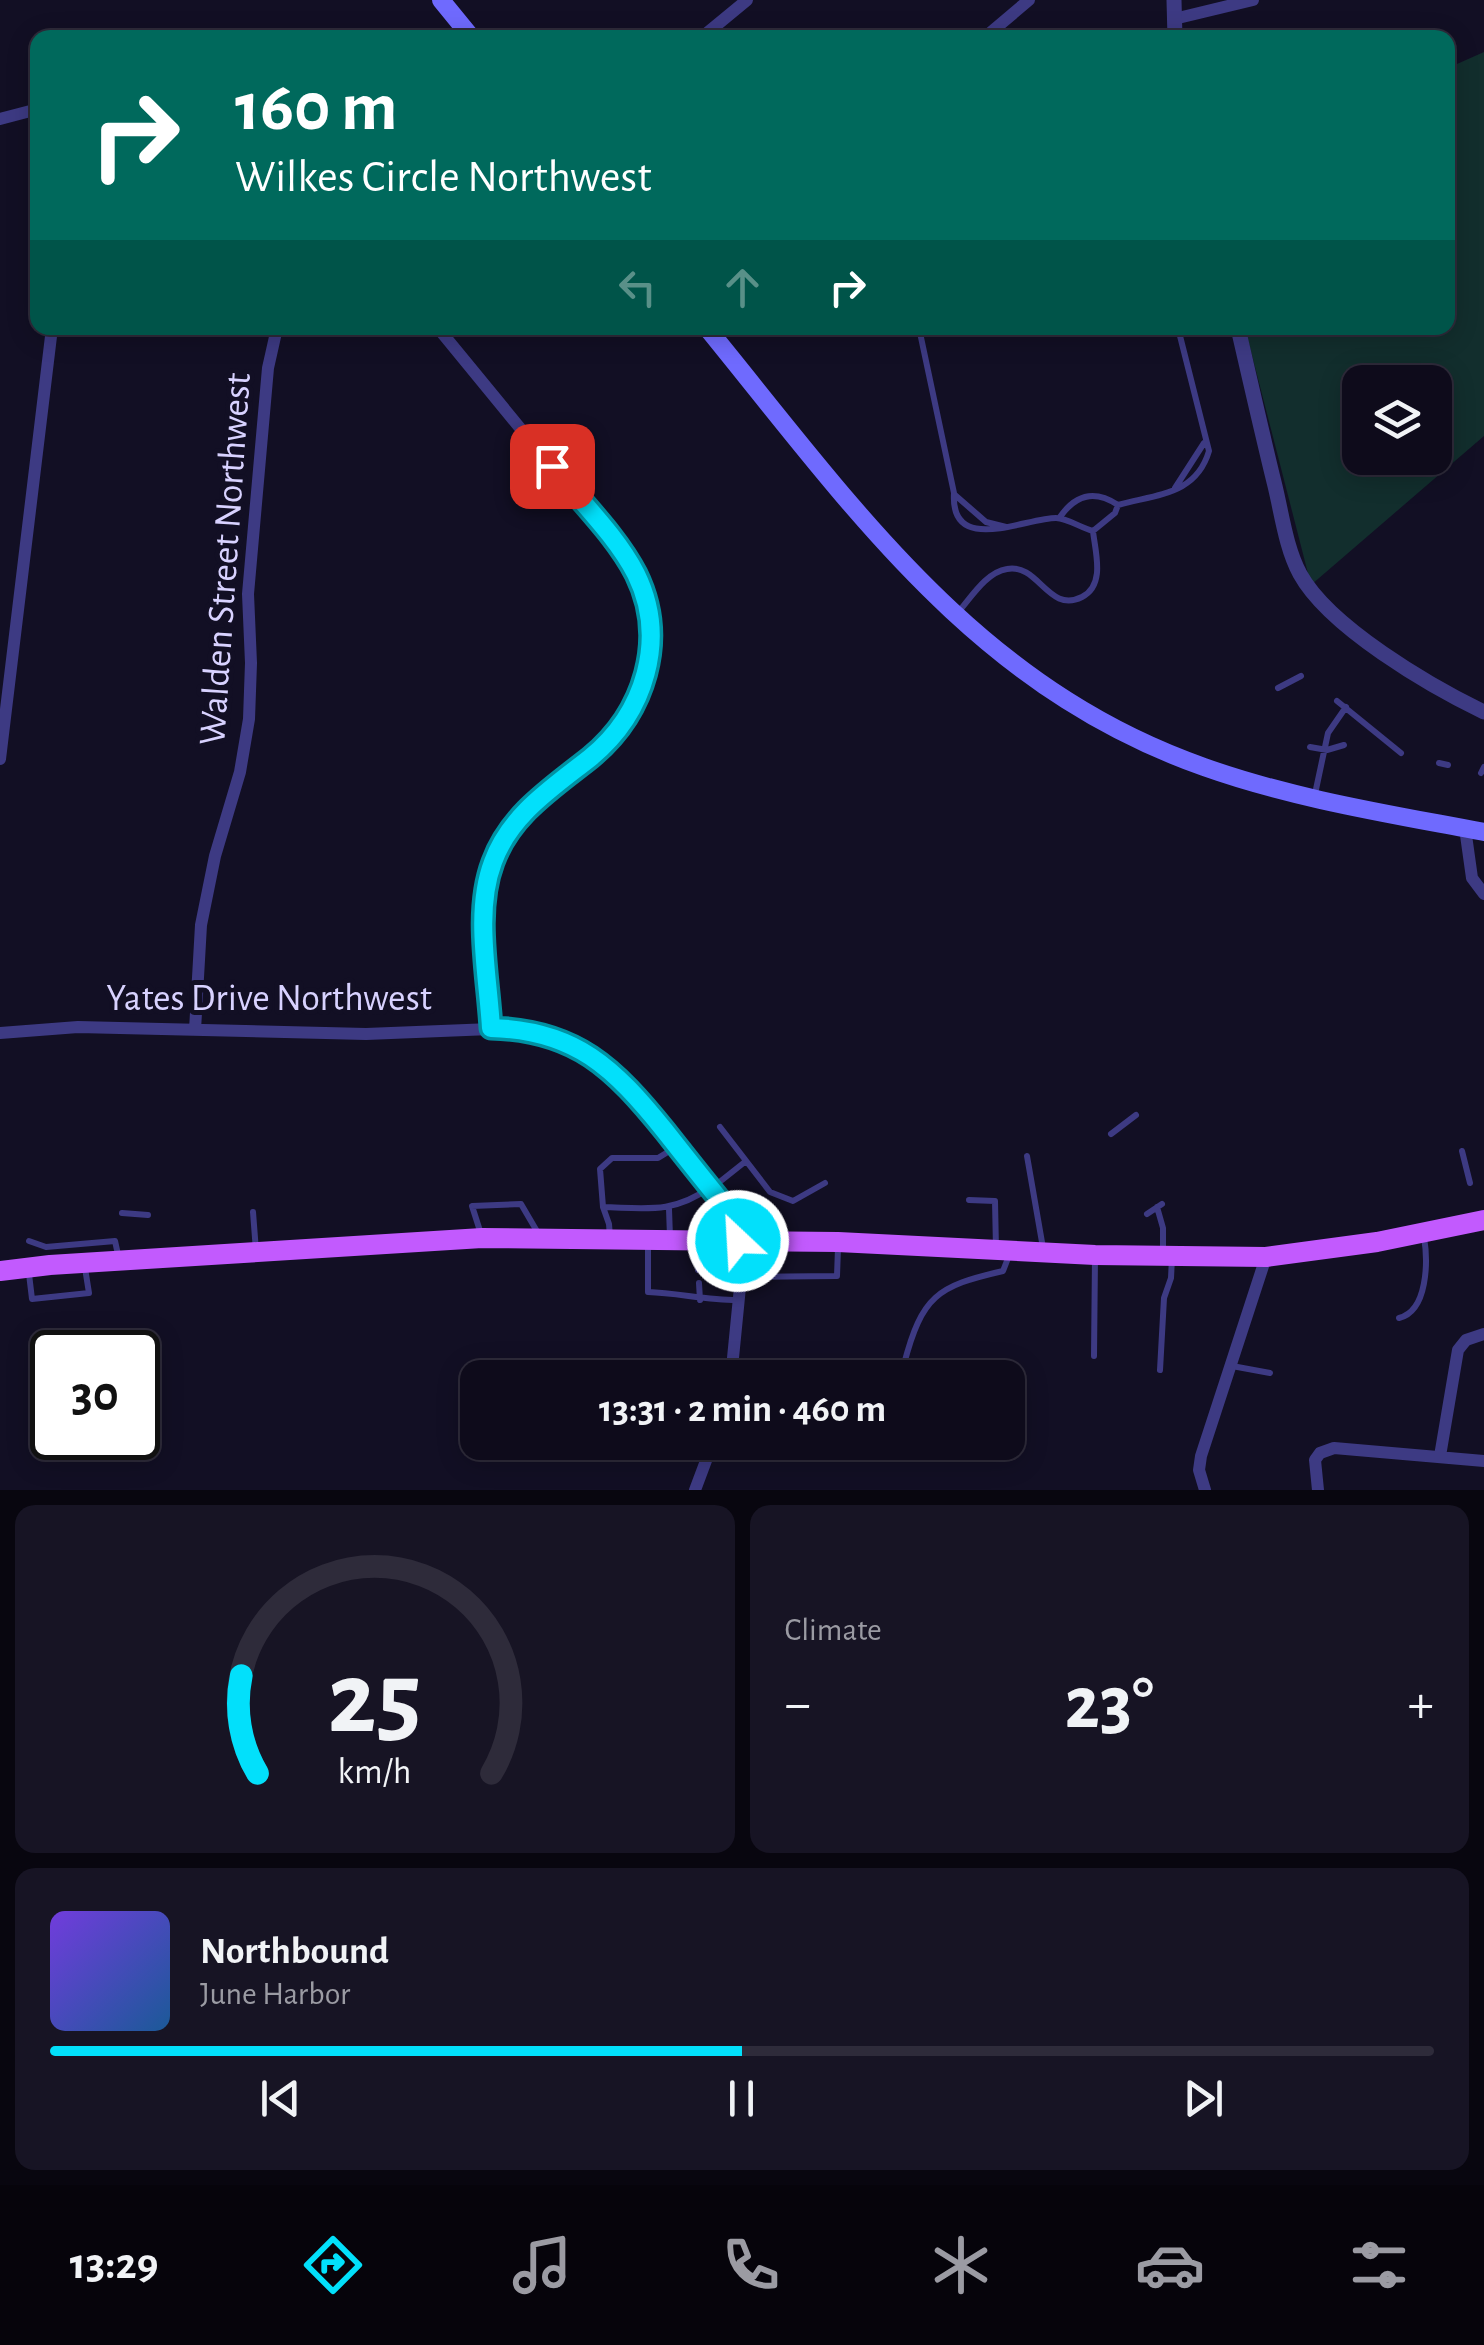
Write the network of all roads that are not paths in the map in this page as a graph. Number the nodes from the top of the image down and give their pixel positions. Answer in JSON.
{"nodes":[{"id":1,"x":441,"y":0,"type":"edge"},
{"id":2,"x":747,"y":0,"type":"edge"},
{"id":3,"x":1030,"y":0,"type":"edge"},
{"id":4,"x":1174,"y":0,"type":"edge"},
{"id":5,"x":1253,"y":0,"type":"edge"},
{"id":6,"x":1174,"y":19,"type":"junction"},
{"id":7,"x":465,"y":30,"type":"edge"},
{"id":8,"x":711,"y":30,"type":"edge"},
{"id":9,"x":994,"y":30,"type":"edge"},
{"id":10,"x":1175,"y":30,"type":"edge"},
{"id":11,"x":30,"y":111,"type":"edge"},
{"id":12,"x":0,"y":119,"type":"edge"},
{"id":13,"x":51,"y":335,"type":"edge"},
{"id":14,"x":275,"y":335,"type":"edge"},
{"id":15,"x":444,"y":335,"type":"edge"},
{"id":16,"x":713,"y":335,"type":"edge"},
{"id":17,"x":920,"y":335,"type":"edge"},
{"id":18,"x":1180,"y":335,"type":"edge"},
{"id":19,"x":1240,"y":335,"type":"edge"},
{"id":20,"x":1204,"y":443,"type":"junction"},
{"id":21,"x":1175,"y":489,"type":"junction"},
{"id":22,"x":1118,"y":505,"type":"junction"},
{"id":23,"x":1060,"y":517,"type":"junction"},
{"id":24,"x":1093,"y":531,"type":"junction"},
{"id":25,"x":956,"y":615,"type":"junction"},
{"id":26,"x":1301,"y":676,"type":"dead end"},
{"id":27,"x":1278,"y":688,"type":"dead end"},
{"id":28,"x":1337,"y":701,"type":"dead end"},
{"id":29,"x":1346,"y":707,"type":"junction"},
{"id":30,"x":1484,"y":712,"type":"edge"},
{"id":31,"x":1344,"y":745,"type":"dead end"},
{"id":32,"x":1310,"y":747,"type":"dead end"},
{"id":33,"x":1327,"y":750,"type":"junction"},
{"id":34,"x":1400,"y":753,"type":"dead end"},
{"id":35,"x":0,"y":759,"type":"edge"},
{"id":36,"x":1314,"y":798,"type":"junction"},
{"id":37,"x":1475,"y":830,"type":"edge"},
{"id":38,"x":1484,"y":894,"type":"edge"},
{"id":39,"x":491,"y":1028,"type":"junction"},
{"id":40,"x":195,"y":1030,"type":"junction"},
{"id":41,"x":0,"y":1033,"type":"edge"},
{"id":42,"x":1136,"y":1115,"type":"dead end"},
{"id":43,"x":720,"y":1127,"type":"dead end"},
{"id":44,"x":1111,"y":1134,"type":"dead end"},
{"id":45,"x":676,"y":1146,"type":"junction"},
{"id":46,"x":1462,"y":1151,"type":"dead end"},
{"id":47,"x":1027,"y":1156,"type":"dead end"},
{"id":48,"x":746,"y":1161,"type":"junction"},
{"id":49,"x":825,"y":1183,"type":"dead end"},
{"id":50,"x":1470,"y":1183,"type":"dead end"},
{"id":51,"x":711,"y":1188,"type":"junction"},
{"id":52,"x":968,"y":1200,"type":"dead end"},
{"id":53,"x":603,"y":1207,"type":"junction"},
{"id":54,"x":669,"y":1209,"type":"junction"},
{"id":55,"x":253,"y":1212,"type":"dead end"},
{"id":56,"x":122,"y":1213,"type":"dead end"},
{"id":57,"x":1147,"y":1214,"type":"dead end"},
{"id":58,"x":148,"y":1215,"type":"dead end"},
{"id":59,"x":1484,"y":1220,"type":"edge"},
{"id":60,"x":1423,"y":1232,"type":"junction"},
{"id":61,"x":482,"y":1238,"type":"junction"},
{"id":62,"x":542,"y":1238,"type":"junction"},
{"id":63,"x":610,"y":1239,"type":"junction"},
{"id":64,"x":648,"y":1239,"type":"junction"},
{"id":65,"x":670,"y":1239,"type":"junction"},
{"id":66,"x":699,"y":1240,"type":"junction"},
{"id":67,"x":29,"y":1241,"type":"dead end"},
{"id":68,"x":738,"y":1241,"type":"junction"},
{"id":69,"x":838,"y":1242,"type":"junction"},
{"id":70,"x":1003,"y":1250,"type":"junction"},
{"id":71,"x":256,"y":1252,"type":"junction"},
{"id":72,"x":1044,"y":1252,"type":"junction"},
{"id":73,"x":1095,"y":1255,"type":"junction"},
{"id":74,"x":1168,"y":1257,"type":"junction"},
{"id":75,"x":1266,"y":1257,"type":"junction"},
{"id":76,"x":119,"y":1260,"type":"junction"},
{"id":77,"x":84,"y":1262,"type":"junction"},
{"id":78,"x":28,"y":1267,"type":"junction"},
{"id":79,"x":698,"y":1270,"type":"dead end"},
{"id":80,"x":0,"y":1271,"type":"edge"},
{"id":81,"x":741,"y":1277,"type":"junction"},
{"id":82,"x":698,"y":1284,"type":"dead end"},
{"id":83,"x":700,"y":1300,"type":"junction"},
{"id":84,"x":740,"y":1300,"type":"junction"},
{"id":85,"x":1399,"y":1318,"type":"dead end"},
{"id":86,"x":1484,"y":1334,"type":"edge"},
{"id":87,"x":1094,"y":1356,"type":"dead end"},
{"id":88,"x":733,"y":1360,"type":"edge"},
{"id":89,"x":905,"y":1360,"type":"edge"},
{"id":90,"x":1230,"y":1366,"type":"junction"},
{"id":91,"x":1160,"y":1370,"type":"dead end"},
{"id":92,"x":1270,"y":1372,"type":"dead end"},
{"id":93,"x":1440,"y":1456,"type":"junction"},
{"id":94,"x":707,"y":1460,"type":"edge"},
{"id":95,"x":1484,"y":1461,"type":"edge"},
{"id":96,"x":696,"y":1490,"type":"edge"},
{"id":97,"x":1205,"y":1490,"type":"edge"},
{"id":98,"x":1318,"y":1490,"type":"edge"}],
"edges":[{"from":1,"to":7,"type":"main road"},
{"from":2,"to":8,"type":"street"},
{"from":3,"to":9,"type":"street"},
{"from":4,"to":6,"type":"street"},
{"from":5,"to":6,"type":"street"},
{"from":6,"to":10,"type":"street"},
{"from":11,"to":12,"type":"street"},
{"from":13,"to":35,"type":"street"},
{"from":14,"to":40,"type":"street","name":"Walden Street Northwest"},
{"from":15,"to":39,"type":"street"},
{"from":16,"to":25,"type":"main road"},
{"from":17,"to":23,"type":"lane"},
{"from":18,"to":20,"type":"lane"},
{"from":19,"to":30,"type":"street"},
{"from":20,"to":21,"type":"lane"},
{"from":20,"to":21,"type":"lane"},
{"from":21,"to":22,"type":"lane"},
{"from":22,"to":23,"type":"lane"},
{"from":22,"to":24,"type":"lane"},
{"from":23,"to":24,"type":"lane"},
{"from":24,"to":25,"type":"lane"},
{"from":25,"to":36,"type":"main road"},
{"from":26,"to":27,"type":"lane"},
{"from":28,"to":29,"type":"lane"},
{"from":29,"to":33,"type":"lane"},
{"from":29,"to":34,"type":"lane"},
{"from":31,"to":33,"type":"lane"},
{"from":32,"to":33,"type":"lane"},
{"from":33,"to":36,"type":"lane"},
{"from":36,"to":37,"type":"main road"},
{"from":37,"to":38,"type":"street"},
{"from":39,"to":40,"type":"street","name":"Yates Drive Northwest"},
{"from":39,"to":45,"type":"street","name":"Yates Drive Northwest"},
{"from":40,"to":41,"type":"street","name":"Yates Drive Northwest"},
{"from":42,"to":44,"type":"lane"},
{"from":43,"to":48,"type":"lane"},
{"from":45,"to":51,"type":"street","name":"Yates Drive Northwest"},
{"from":45,"to":53,"type":"lane"},
{"from":46,"to":50,"type":"lane"},
{"from":47,"to":72,"type":"lane"},
{"from":48,"to":49,"type":"lane"},
{"from":48,"to":51,"type":"lane"},
{"from":51,"to":54,"type":"lane"},
{"from":51,"to":68,"type":"street","name":"Yates Drive Northwest"},
{"from":52,"to":70,"type":"lane"},
{"from":53,"to":54,"type":"lane"},
{"from":53,"to":63,"type":"lane"},
{"from":54,"to":65,"type":"lane"},
{"from":55,"to":71,"type":"lane"},
{"from":56,"to":58,"type":"lane"},
{"from":57,"to":74,"type":"lane"},
{"from":59,"to":60,"type":"main road"},
{"from":60,"to":75,"type":"main road"},
{"from":60,"to":85,"type":"lane"},
{"from":61,"to":62,"type":"main road"},
{"from":61,"to":62,"type":"lane"},
{"from":61,"to":71,"type":"main road"},
{"from":62,"to":63,"type":"main road"},
{"from":63,"to":64,"type":"main road"},
{"from":64,"to":65,"type":"main road"},
{"from":64,"to":83,"type":"lane"},
{"from":65,"to":66,"type":"main road"},
{"from":66,"to":68,"type":"main road"},
{"from":66,"to":79,"type":"lane"},
{"from":67,"to":76,"type":"lane"},
{"from":68,"to":69,"type":"main road"},
{"from":68,"to":81,"type":"street","name":"Yates Drive Northwest"},
{"from":69,"to":70,"type":"main road"},
{"from":69,"to":81,"type":"lane"},
{"from":70,"to":72,"type":"main road"},
{"from":70,"to":89,"type":"lane"},
{"from":71,"to":76,"type":"main road"},
{"from":72,"to":73,"type":"main road"},
{"from":73,"to":74,"type":"main road"},
{"from":73,"to":87,"type":"lane"},
{"from":74,"to":75,"type":"main road"},
{"from":74,"to":91,"type":"lane"},
{"from":75,"to":90,"type":"street"},
{"from":76,"to":77,"type":"main road"},
{"from":77,"to":78,"type":"main road"},
{"from":77,"to":78,"type":"lane"},
{"from":78,"to":80,"type":"main road"},
{"from":81,"to":84,"type":"street","name":"Yates Drive Northwest"},
{"from":82,"to":83,"type":"lane"},
{"from":83,"to":84,"type":"lane"},
{"from":84,"to":88,"type":"street","name":"Yates Drive Northwest"},
{"from":86,"to":93,"type":"street"},
{"from":90,"to":92,"type":"lane"},
{"from":90,"to":97,"type":"street"},
{"from":93,"to":95,"type":"street"},
{"from":93,"to":98,"type":"street"},
{"from":94,"to":96,"type":"street"}]}
